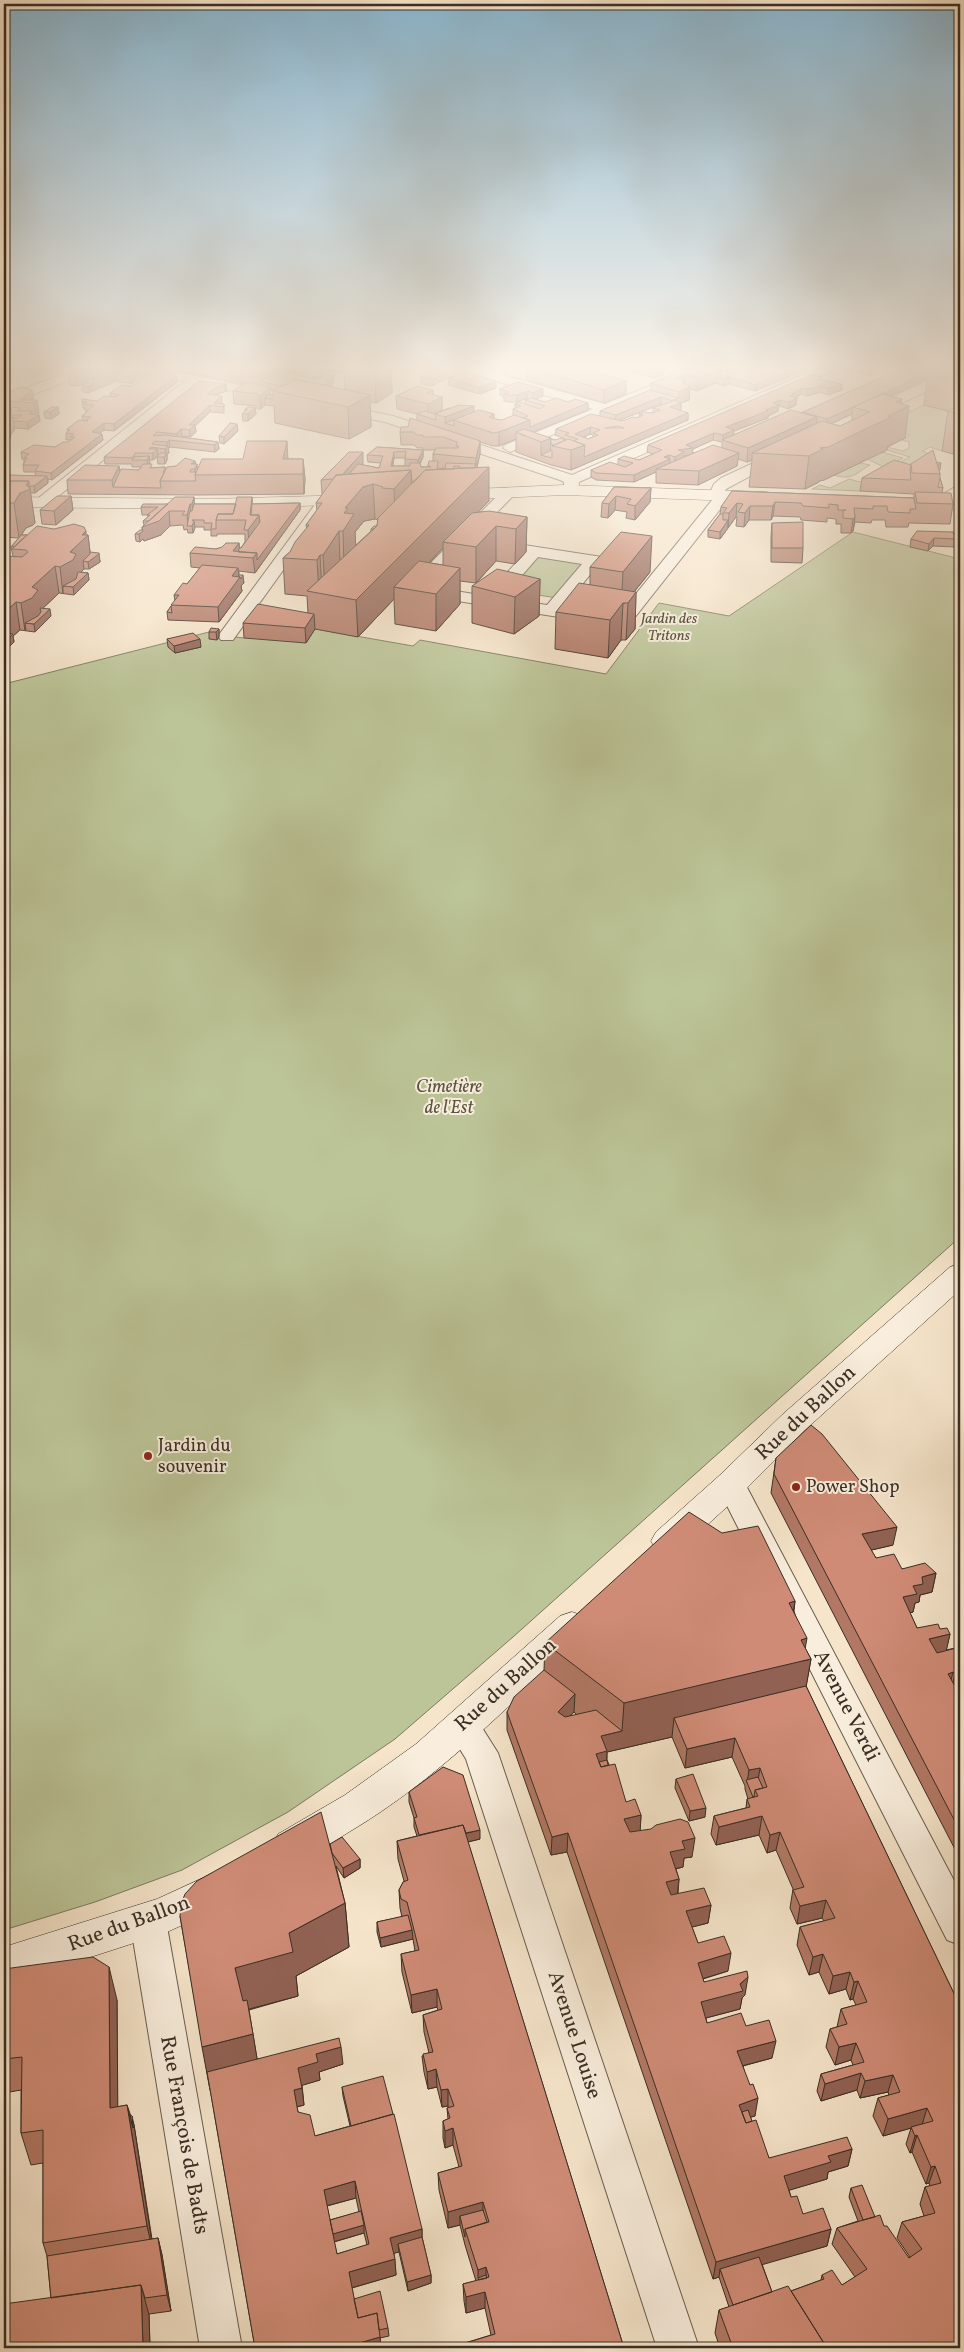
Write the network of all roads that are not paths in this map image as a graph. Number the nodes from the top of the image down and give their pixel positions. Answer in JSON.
{"nodes":[{"id":1,"x":75,"y":475,"type":"edge"},
{"id":2,"x":547,"y":475,"type":"edge"},
{"id":3,"x":594,"y":475,"type":"edge"},
{"id":4,"x":737,"y":475,"type":"edge"},
{"id":5,"x":477,"y":478,"type":"edge"},
{"id":6,"x":572,"y":485,"type":"junction"},
{"id":7,"x":460,"y":487,"type":"edge"},
{"id":8,"x":960,"y":488,"type":"edge"},
{"id":9,"x":509,"y":492,"type":"junction"},
{"id":10,"x":720,"y":495,"type":"junction"},
{"id":11,"x":434,"y":496,"type":"edge"},
{"id":12,"x":781,"y":498,"type":"edge"},
{"id":13,"x":373,"y":499,"type":"edge"},
{"id":14,"x":4,"y":502,"type":"edge"},
{"id":15,"x":41,"y":502,"type":"junction"},
{"id":16,"x":324,"y":502,"type":"junction"},
{"id":17,"x":895,"y":503,"type":"edge"},
{"id":18,"x":955,"y":505,"type":"edge"},
{"id":19,"x":461,"y":541,"type":"junction"},
{"id":20,"x":534,"y":552,"type":"junction"},
{"id":21,"x":593,"y":560,"type":"junction"},
{"id":22,"x":663,"y":571,"type":"junction"},
{"id":23,"x":490,"y":601,"type":"junction"},
{"id":24,"x":551,"y":611,"type":"junction"},
{"id":25,"x":227,"y":636,"type":"dead end"},
{"id":26,"x":960,"y":1274,"type":"edge"},
{"id":27,"x":731,"y":1484,"type":"junction"},
{"id":28,"x":644,"y":1562,"type":"edge"},
{"id":29,"x":593,"y":1608,"type":"edge"},
{"id":30,"x":462,"y":1725,"type":"junction"},
{"id":31,"x":148,"y":1921,"type":"junction"},
{"id":32,"x":960,"y":1928,"type":"edge"},
{"id":33,"x":4,"y":1966,"type":"edge"},
{"id":34,"x":221,"y":2348,"type":"edge"},
{"id":35,"x":678,"y":2348,"type":"edge"}],
"edges":[{"from":1,"to":15,"type":"street"},
{"from":2,"to":6,"type":"street"},
{"from":3,"to":6,"type":"street"},
{"from":4,"to":10,"type":"street"},
{"from":5,"to":7,"type":"street"},
{"from":6,"to":9,"type":"main road"},
{"from":6,"to":10,"type":"main road"},
{"from":8,"to":18,"type":"street"},
{"from":9,"to":11,"type":"main road"},
{"from":9,"to":19,"type":"street"},
{"from":10,"to":12,"type":"main road"},
{"from":10,"to":22,"type":"street"},
{"from":13,"to":16,"type":"main road"},
{"from":14,"to":15,"type":"main road"},
{"from":15,"to":16,"type":"main road"},
{"from":16,"to":25,"type":"street"},
{"from":17,"to":18,"type":"main road"},
{"from":19,"to":20,"type":"street"},
{"from":19,"to":23,"type":"street"},
{"from":20,"to":21,"type":"street"},
{"from":20,"to":23,"type":"street"},
{"from":21,"to":22,"type":"street"},
{"from":21,"to":24,"type":"street"},
{"from":22,"to":24,"type":"street"},
{"from":23,"to":24,"type":"street"},
{"from":26,"to":27,"type":"main road","name":"Rue du Ballon"},
{"from":27,"to":28,"type":"main road","name":"Rue du Ballon"},
{"from":27,"to":32,"type":"street","name":"Avenue Verdi"},
{"from":29,"to":30,"type":"main road","name":"Rue du Ballon"},
{"from":30,"to":31,"type":"main road","name":"Rue du Ballon"},
{"from":30,"to":35,"type":"street","name":"Avenue Louise"},
{"from":31,"to":33,"type":"main road","name":"Rue du Ballon"},
{"from":31,"to":34,"type":"street","name":"Rue François de Badts"}]}
